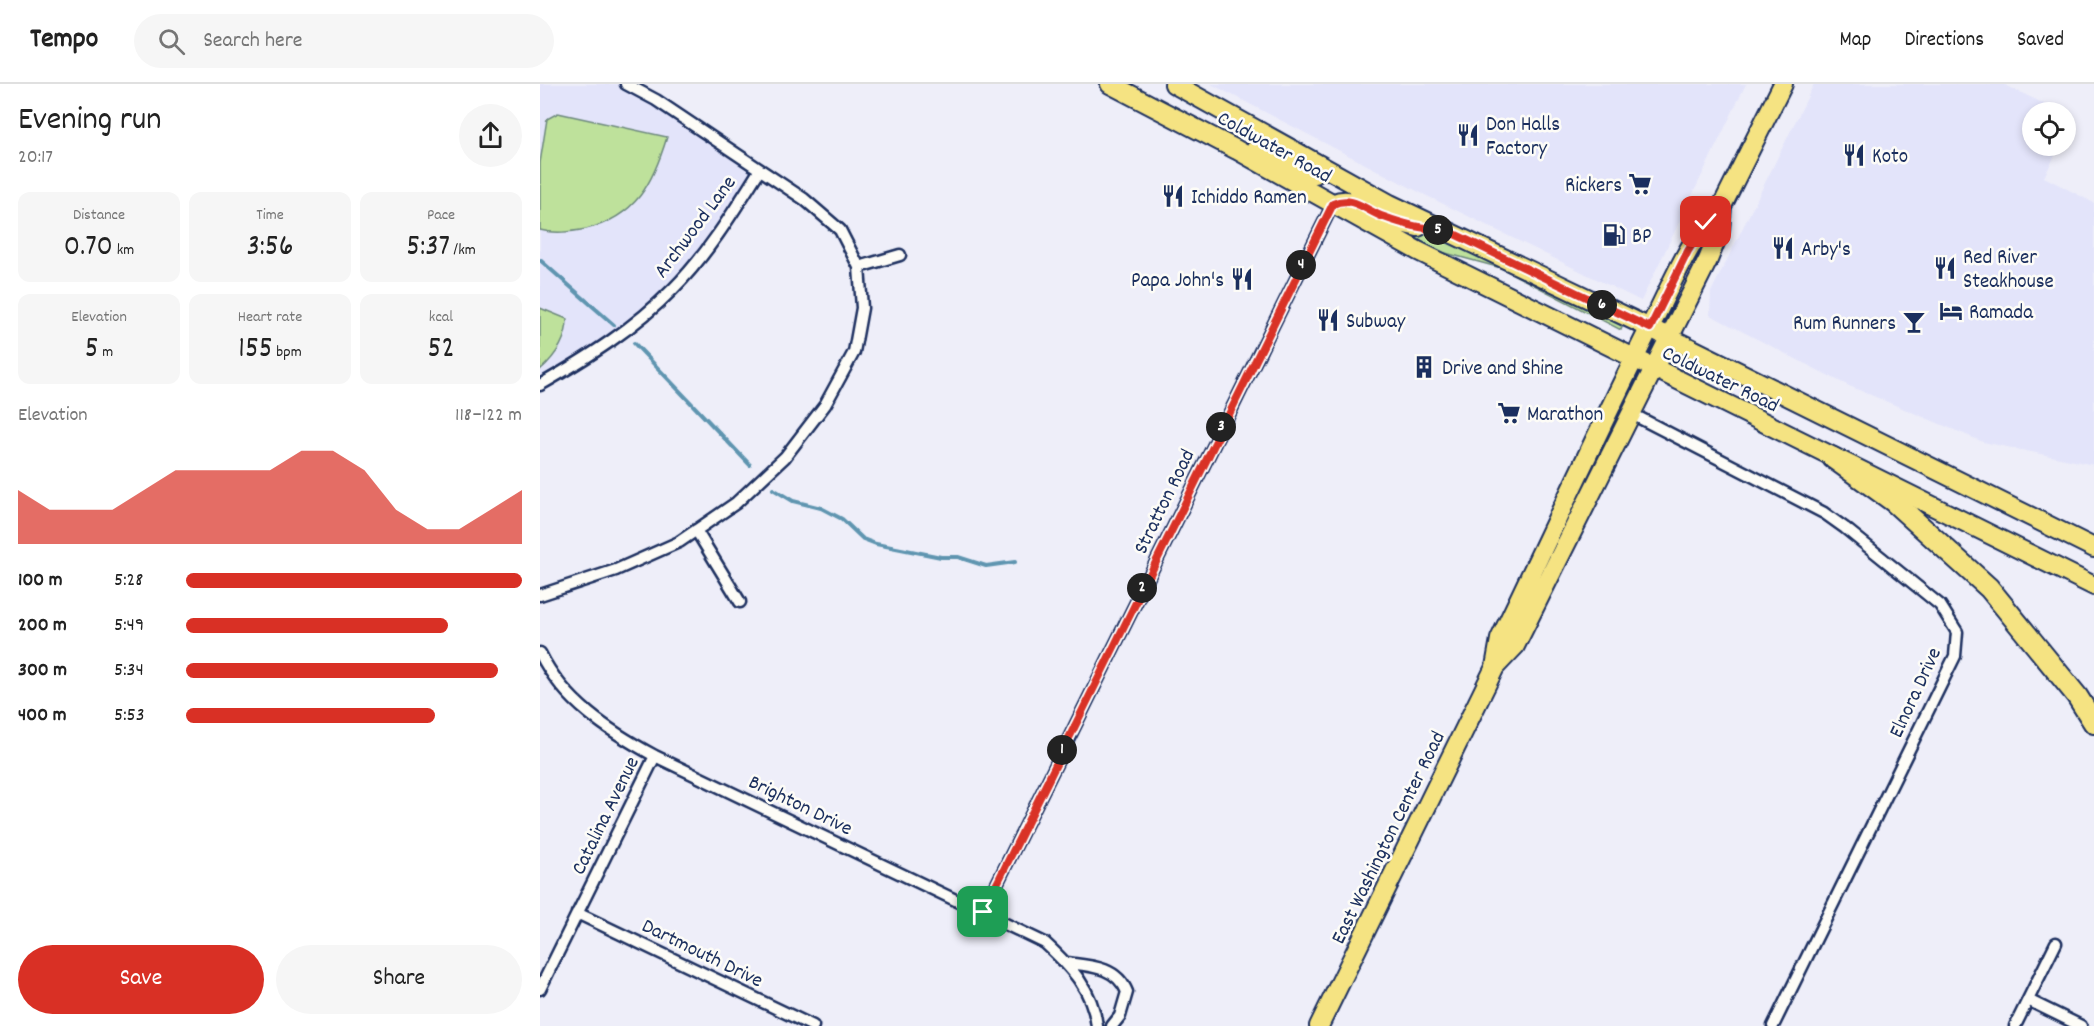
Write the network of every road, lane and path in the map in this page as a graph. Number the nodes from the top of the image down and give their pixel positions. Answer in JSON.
{"nodes":[{"id":1,"x":626,"y":84,"type":"edge"},
{"id":2,"x":1110,"y":84,"type":"edge"},
{"id":3,"x":1174,"y":84,"type":"edge"},
{"id":4,"x":1783,"y":84,"type":"edge"},
{"id":5,"x":1237,"y":150,"type":"junction"},
{"id":6,"x":759,"y":171,"type":"junction"},
{"id":7,"x":1345,"y":179,"type":"junction"},
{"id":8,"x":1333,"y":204,"type":"junction"},
{"id":9,"x":1722,"y":206,"type":"junction"},
{"id":10,"x":1444,"y":229,"type":"junction"},
{"id":11,"x":900,"y":255,"type":"dead end"},
{"id":12,"x":859,"y":267,"type":"junction"},
{"id":13,"x":1650,"y":328,"type":"junction"},
{"id":14,"x":1670,"y":338,"type":"junction"},
{"id":15,"x":1633,"y":359,"type":"junction"},
{"id":16,"x":1653,"y":369,"type":"junction"},
{"id":17,"x":540,"y":385,"type":"edge"},
{"id":18,"x":1632,"y":414,"type":"junction"},
{"id":19,"x":1833,"y":458,"type":"junction"},
{"id":20,"x":696,"y":530,"type":"junction"},
{"id":21,"x":2094,"y":548,"type":"edge"},
{"id":22,"x":2094,"y":586,"type":"edge"},
{"id":23,"x":540,"y":595,"type":"edge"},
{"id":24,"x":740,"y":602,"type":"dead end"},
{"id":25,"x":540,"y":654,"type":"edge"},
{"id":26,"x":1495,"y":667,"type":"junction"},
{"id":27,"x":2094,"y":723,"type":"edge"},
{"id":28,"x":655,"y":756,"type":"junction"},
{"id":29,"x":983,"y":912,"type":"junction"},
{"id":30,"x":577,"y":914,"type":"junction"},
{"id":31,"x":2056,"y":943,"type":"dead end"},
{"id":32,"x":1067,"y":963,"type":"junction"},
{"id":33,"x":540,"y":989,"type":"edge"},
{"id":34,"x":2028,"y":1000,"type":"junction"},
{"id":35,"x":813,"y":1026,"type":"edge"},
{"id":36,"x":1097,"y":1026,"type":"edge"},
{"id":37,"x":1112,"y":1026,"type":"edge"},
{"id":38,"x":1319,"y":1026,"type":"edge"},
{"id":39,"x":1773,"y":1026,"type":"edge"},
{"id":40,"x":2015,"y":1026,"type":"edge"},
{"id":41,"x":2080,"y":1026,"type":"edge"}],
"edges":[{"from":1,"to":6,"type":"street"},
{"from":2,"to":5,"type":"main road","name":"Coldwater Road"},
{"from":3,"to":7,"type":"main road","name":"Coldwater Road"},
{"from":4,"to":9,"type":"main road","name":"East Washington Center Road"},
{"from":5,"to":7,"type":"main road"},
{"from":5,"to":8,"type":"main road","name":"Coldwater Road"},
{"from":6,"to":12,"type":"street"},
{"from":6,"to":17,"type":"street","name":"Archwood Lane"},
{"from":7,"to":10,"type":"main road","name":"Coldwater Road"},
{"from":8,"to":10,"type":"main road"},
{"from":8,"to":15,"type":"main road","name":"Coldwater Road"},
{"from":8,"to":29,"type":"street","name":"Stratton Road"},
{"from":9,"to":13,"type":"main road","name":"East Washington Center Road"},
{"from":9,"to":14,"type":"main road","name":"East Washington Center Road"},
{"from":10,"to":13,"type":"main road","name":"Coldwater Road"},
{"from":11,"to":12,"type":"street"},
{"from":12,"to":20,"type":"street"},
{"from":13,"to":14,"type":"main road","name":"Coldwater Road"},
{"from":13,"to":15,"type":"main road","name":"East Washington Center Road"},
{"from":14,"to":16,"type":"main road","name":"East Washington Center Road"},
{"from":14,"to":21,"type":"main road","name":"Coldwater Road"},
{"from":15,"to":16,"type":"main road","name":"Coldwater Road"},
{"from":15,"to":26,"type":"main road","name":"East Washington Center Road"},
{"from":16,"to":18,"type":"main road","name":"East Washington Center Road"},
{"from":16,"to":19,"type":"main road","name":"Coldwater Road"},
{"from":18,"to":26,"type":"main road","name":"East Washington Center Road"},
{"from":18,"to":39,"type":"street","name":"Elnora Drive"},
{"from":19,"to":22,"type":"main road","name":"Coldwater Road"},
{"from":19,"to":27,"type":"highway"},
{"from":20,"to":23,"type":"street"},
{"from":20,"to":24,"type":"street"},
{"from":25,"to":28,"type":"street","name":"Brighton Drive"},
{"from":26,"to":38,"type":"main road","name":"East Washington Center Road"},
{"from":28,"to":29,"type":"street","name":"Brighton Drive"},
{"from":28,"to":30,"type":"street","name":"Catalina Avenue"},
{"from":29,"to":32,"type":"street","name":"Brighton Drive"},
{"from":30,"to":33,"type":"street","name":"Catalina Avenue"},
{"from":30,"to":35,"type":"street","name":"Dartmouth Drive"},
{"from":31,"to":34,"type":"street"},
{"from":32,"to":36,"type":"street","name":"Brighton Drive"},
{"from":32,"to":37,"type":"street"},
{"from":34,"to":40,"type":"street"},
{"from":34,"to":41,"type":"street"}]}
